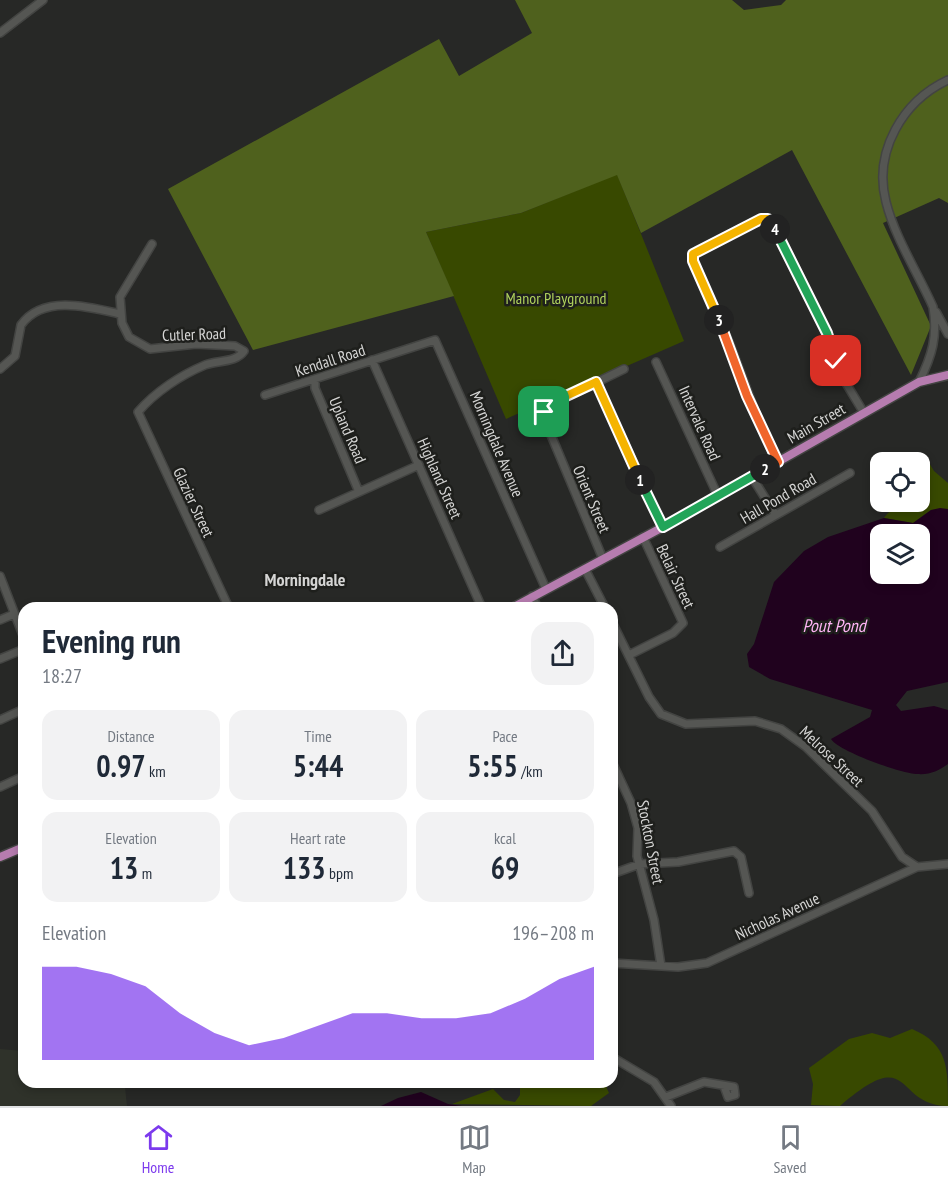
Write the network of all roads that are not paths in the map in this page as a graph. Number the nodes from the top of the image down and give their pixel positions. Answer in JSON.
{"nodes":[{"id":1,"x":44,"y":0,"type":"edge"},
{"id":2,"x":0,"y":33,"type":"edge"},
{"id":3,"x":948,"y":80,"type":"edge"},
{"id":4,"x":152,"y":244,"type":"dead end"},
{"id":5,"x":933,"y":307,"type":"junction"},
{"id":6,"x":120,"y":314,"type":"junction"},
{"id":7,"x":948,"y":334,"type":"edge"},
{"id":8,"x":404,"y":349,"type":"joint"},
{"id":9,"x":372,"y":360,"type":"junction"},
{"id":10,"x":656,"y":362,"type":"dead end"},
{"id":11,"x":0,"y":369,"type":"edge"},
{"id":12,"x":624,"y":369,"type":"dead end"},
{"id":13,"x":948,"y":375,"type":"edge"},
{"id":14,"x":315,"y":379,"type":"junction"},
{"id":15,"x":596,"y":382,"type":"junction"},
{"id":16,"x":919,"y":382,"type":"junction"},
{"id":17,"x":265,"y":395,"type":"dead end"},
{"id":18,"x":141,"y":409,"type":"joint"},
{"id":19,"x":864,"y":413,"type":"junction"},
{"id":20,"x":778,"y":462,"type":"junction"},
{"id":21,"x":419,"y":465,"type":"junction"},
{"id":22,"x":850,"y":473,"type":"dead end"},
{"id":23,"x":752,"y":477,"type":"junction"},
{"id":24,"x":359,"y":492,"type":"junction"},
{"id":25,"x":718,"y":496,"type":"junction"},
{"id":26,"x":319,"y":510,"type":"dead end"},
{"id":27,"x":775,"y":514,"type":"junction"},
{"id":28,"x":663,"y":527,"type":"junction"},
{"id":29,"x":643,"y":537,"type":"junction"},
{"id":30,"x":720,"y":547,"type":"dead end"},
{"id":31,"x":603,"y":559,"type":"junction"},
{"id":32,"x":585,"y":569,"type":"junction"},
{"id":33,"x":0,"y":576,"type":"edge"},
{"id":34,"x":546,"y":589,"type":"junction"},
{"id":35,"x":532,"y":596,"type":"junction"},
{"id":36,"x":227,"y":602,"type":"edge"},
{"id":37,"x":479,"y":602,"type":"edge"},
{"id":38,"x":522,"y":602,"type":"edge"},
{"id":39,"x":535,"y":602,"type":"edge"},
{"id":40,"x":602,"y":602,"type":"edge"},
{"id":41,"x":14,"y":614,"type":"junction"},
{"id":42,"x":0,"y":620,"type":"edge"},
{"id":43,"x":18,"y":624,"type":"edge"},
{"id":44,"x":618,"y":634,"type":"edge"},
{"id":45,"x":18,"y":652,"type":"edge"},
{"id":46,"x":629,"y":655,"type":"junction"},
{"id":47,"x":0,"y":659,"type":"edge"},
{"id":48,"x":18,"y":712,"type":"edge"},
{"id":49,"x":0,"y":720,"type":"edge"},
{"id":50,"x":618,"y":775,"type":"edge"},
{"id":51,"x":18,"y":780,"type":"edge"},
{"id":52,"x":0,"y":787,"type":"edge"},
{"id":53,"x":18,"y":849,"type":"edge"},
{"id":54,"x":0,"y":857,"type":"edge"},
{"id":55,"x":640,"y":864,"type":"junction"},
{"id":56,"x":948,"y":864,"type":"edge"},
{"id":57,"x":916,"y":867,"type":"junction"},
{"id":58,"x":618,"y":872,"type":"edge"},
{"id":59,"x":749,"y":893,"type":"dead end"},
{"id":60,"x":618,"y":963,"type":"edge"},
{"id":61,"x":661,"y":966,"type":"junction"},
{"id":62,"x":618,"y":1060,"type":"edge"},
{"id":63,"x":724,"y":1086,"type":"dead end"},
{"id":64,"x":666,"y":1097,"type":"junction"},
{"id":65,"x":671,"y":1106,"type":"edge"}],
"edges":[{"from":1,"to":2,"type":"street"},
{"from":3,"to":5,"type":"street"},
{"from":4,"to":6,"type":"street"},
{"from":5,"to":7,"type":"street"},
{"from":5,"to":16,"type":"street"},
{"from":6,"to":11,"type":"street"},
{"from":6,"to":18,"type":"street","name":"Cutler Road"},
{"from":8,"to":9,"type":"street","name":"Kendall Road"},
{"from":8,"to":34,"type":"street","name":"Morningdale Avenue"},
{"from":9,"to":14,"type":"street","name":"Kendall Road"},
{"from":9,"to":21,"type":"street","name":"Highland Street"},
{"from":10,"to":25,"type":"street","name":"Intervale Road"},
{"from":12,"to":15,"type":"street"},
{"from":13,"to":16,"type":"main road","name":"Main Street"},
{"from":14,"to":17,"type":"street","name":"Kendall Road"},
{"from":14,"to":24,"type":"street","name":"Upland Road"},
{"from":15,"to":28,"type":"street"},
{"from":15,"to":31,"type":"street","name":"Orient Street"},
{"from":16,"to":19,"type":"main road","name":"Main Street"},
{"from":18,"to":36,"type":"street","name":"Glazier Street"},
{"from":19,"to":20,"type":"main road","name":"Main Street"},
{"from":19,"to":20,"type":"street"},
{"from":20,"to":23,"type":"main road","name":"Main Street"},
{"from":21,"to":24,"type":"street"},
{"from":21,"to":37,"type":"street","name":"Highland Street"},
{"from":22,"to":27,"type":"street","name":"Hall Pond Road"},
{"from":23,"to":25,"type":"main road","name":"Main Street"},
{"from":23,"to":27,"type":"street"},
{"from":24,"to":26,"type":"street"},
{"from":25,"to":28,"type":"main road","name":"Main Street"},
{"from":27,"to":30,"type":"street","name":"Hall Pond Road"},
{"from":28,"to":29,"type":"main road","name":"Main Street"},
{"from":29,"to":31,"type":"main road","name":"Main Street"},
{"from":29,"to":46,"type":"street","name":"Belair Street"},
{"from":31,"to":32,"type":"main road","name":"Main Street"},
{"from":32,"to":34,"type":"main road","name":"Main Street"},
{"from":32,"to":40,"type":"street"},
{"from":33,"to":41,"type":"street"},
{"from":34,"to":35,"type":"main road","name":"Main Street"},
{"from":35,"to":38,"type":"main road","name":"Main Street"},
{"from":35,"to":39,"type":"street"},
{"from":41,"to":42,"type":"street"},
{"from":41,"to":43,"type":"street"},
{"from":44,"to":46,"type":"street","name":"Melrose Street"},
{"from":45,"to":47,"type":"street"},
{"from":46,"to":57,"type":"street","name":"Melrose Street"},
{"from":48,"to":49,"type":"street"},
{"from":50,"to":55,"type":"street","name":"Stockton Street"},
{"from":51,"to":52,"type":"street"},
{"from":53,"to":54,"type":"main road"},
{"from":55,"to":58,"type":"street"},
{"from":55,"to":59,"type":"street"},
{"from":55,"to":61,"type":"street","name":"Stockton Street"},
{"from":56,"to":57,"type":"street","name":"Nicholas Avenue"},
{"from":57,"to":61,"type":"street","name":"Nicholas Avenue"},
{"from":60,"to":61,"type":"street","name":"Nicholas Avenue"},
{"from":62,"to":64,"type":"street"},
{"from":63,"to":64,"type":"street"},
{"from":64,"to":65,"type":"street"}]}
